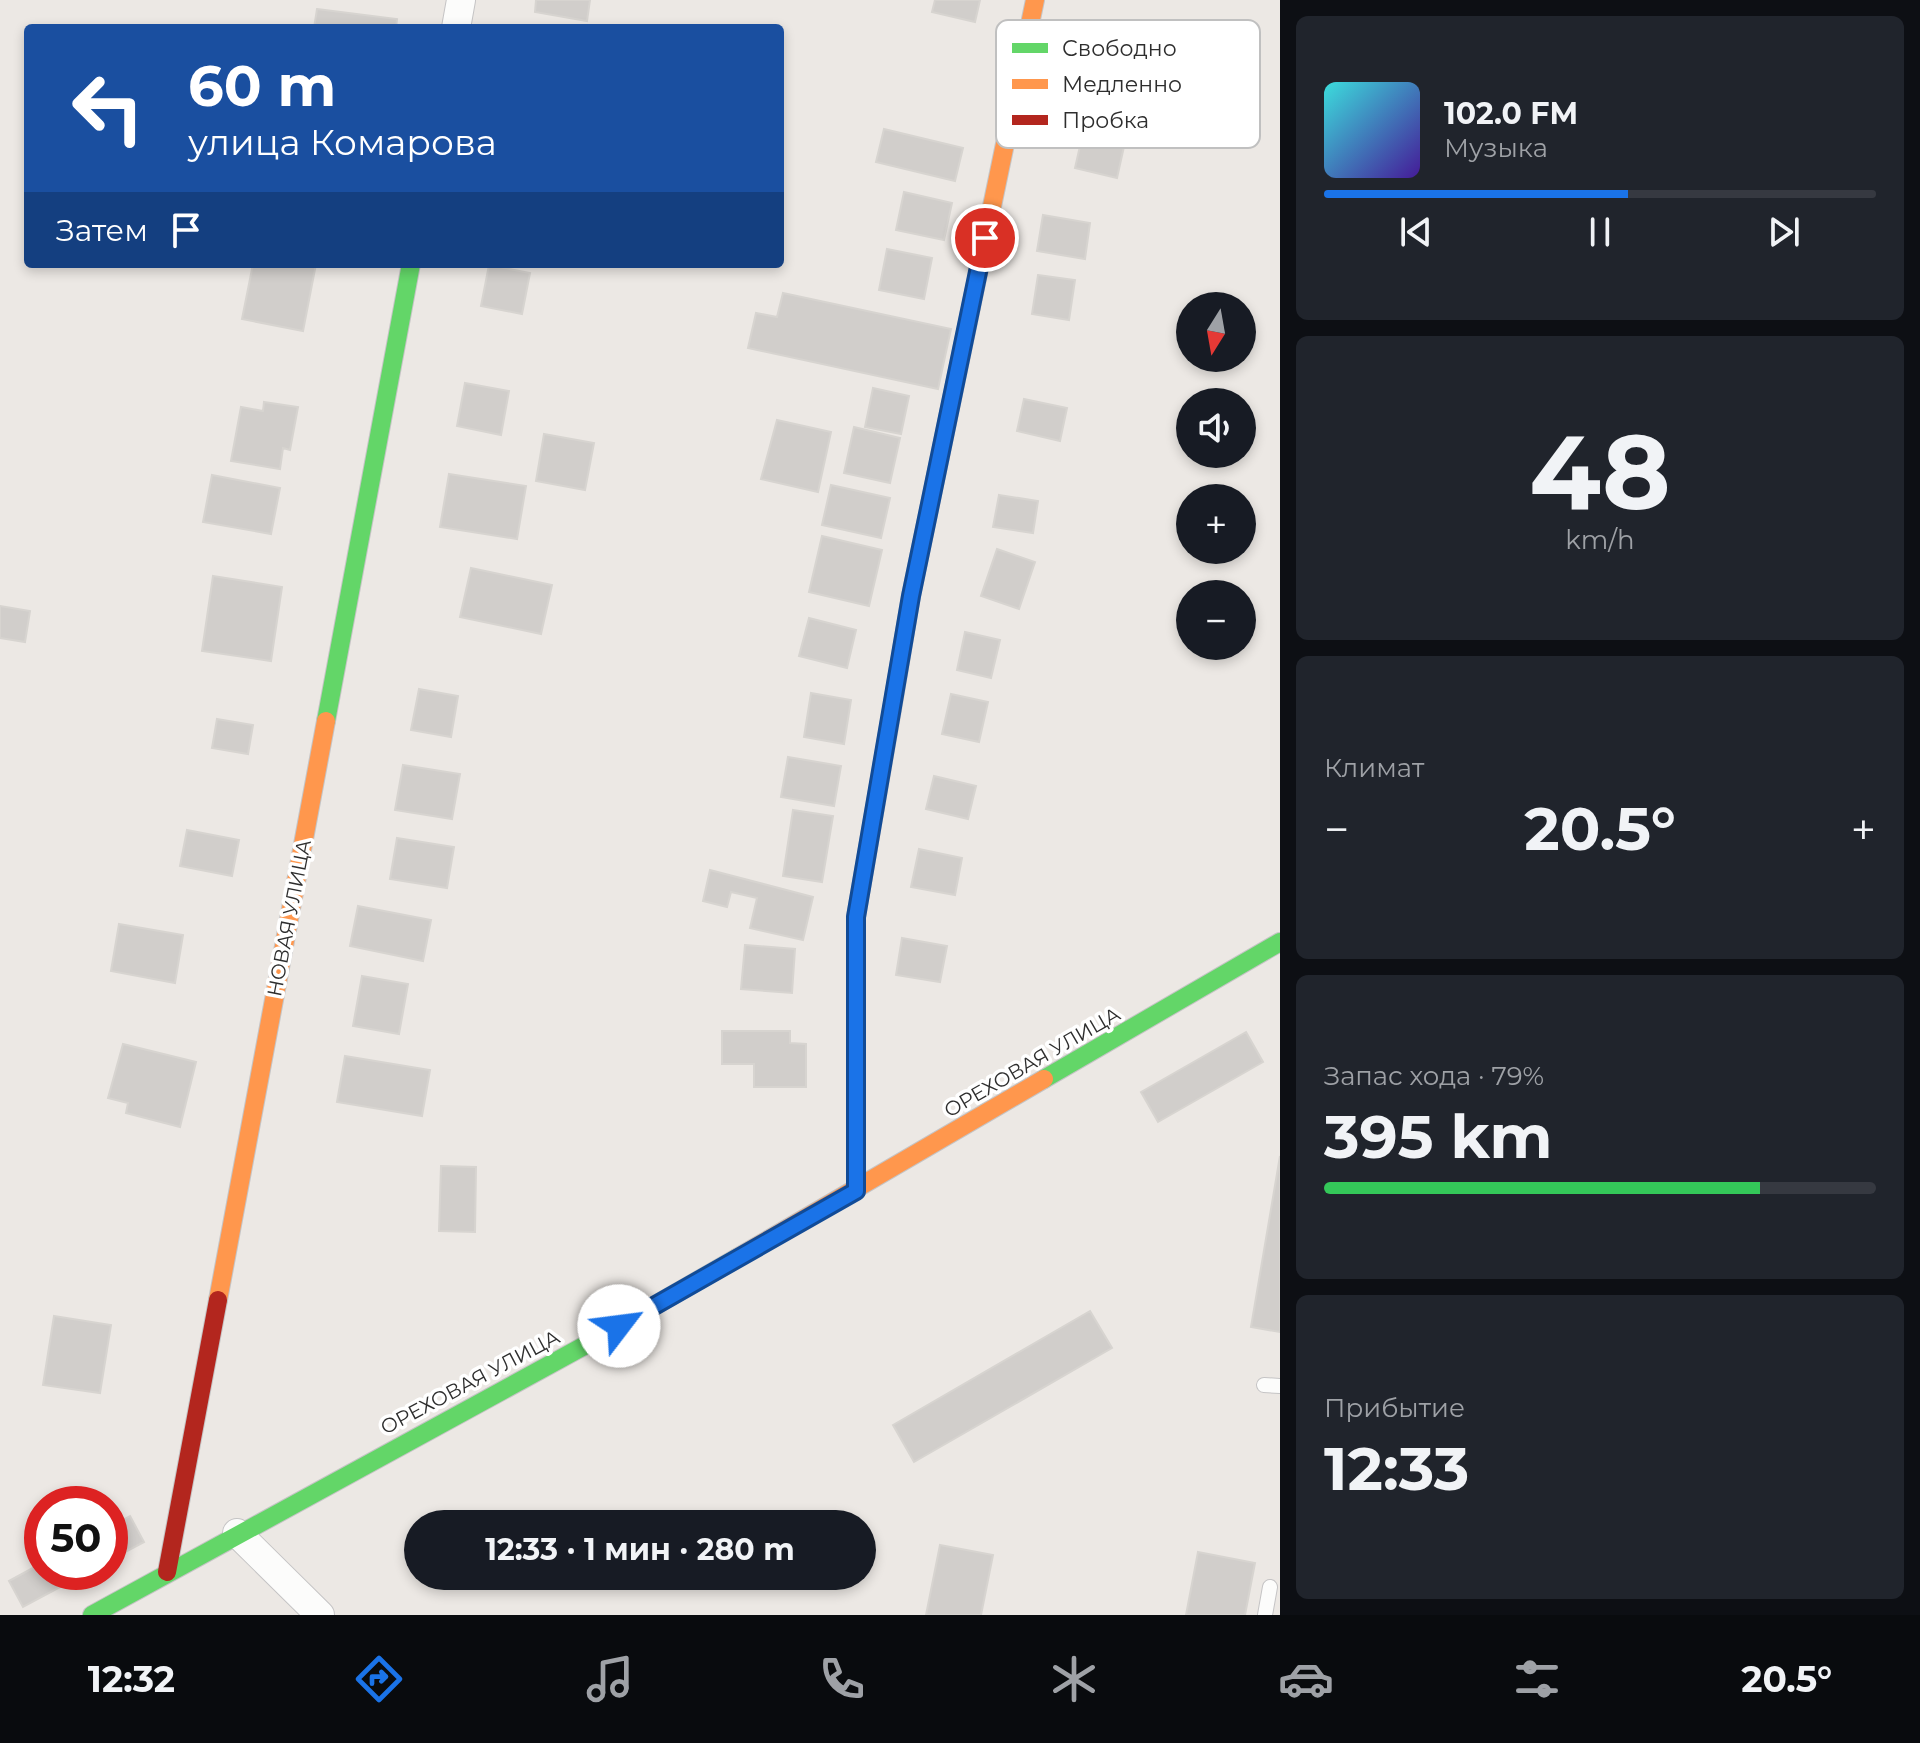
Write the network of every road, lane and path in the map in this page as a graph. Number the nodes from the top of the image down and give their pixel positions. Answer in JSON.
{"nodes":[{"id":1,"x":461,"y":0,"type":"edge"},
{"id":2,"x":1035,"y":0,"type":"edge"},
{"id":3,"x":1031,"y":20,"type":"edge"},
{"id":4,"x":457,"y":24,"type":"edge"},
{"id":5,"x":1004,"y":148,"type":"edge"},
{"id":6,"x":410,"y":268,"type":"edge"},
{"id":7,"x":1280,"y":942,"type":"edge"},
{"id":8,"x":856,"y":1191,"type":"junction"},
{"id":9,"x":1264,"y":1385,"type":"dead end"},
{"id":10,"x":1280,"y":1386,"type":"edge"},
{"id":11,"x":237,"y":1533,"type":"junction"},
{"id":12,"x":167,"y":1572,"type":"junction"},
{"id":13,"x":1270,"y":1587,"type":"dead end"},
{"id":14,"x":92,"y":1615,"type":"edge"},
{"id":15,"x":320,"y":1615,"type":"edge"},
{"id":16,"x":1265,"y":1615,"type":"edge"}],
"edges":[{"from":1,"to":4,"type":"street"},
{"from":2,"to":3,"type":"street"},
{"from":5,"to":8,"type":"street"},
{"from":6,"to":12,"type":"street","name":"НОВАЯ УЛИЦА"},
{"from":7,"to":8,"type":"street","name":"ОРЕХОВАЯ УЛИЦА"},
{"from":8,"to":11,"type":"street","name":"ОРЕХОВАЯ УЛИЦА"},
{"from":9,"to":10,"type":"lane"},
{"from":11,"to":12,"type":"street","name":"ОРЕХОВАЯ УЛИЦА"},
{"from":11,"to":15,"type":"street"},
{"from":12,"to":14,"type":"street","name":"ОРЕХОВАЯ УЛИЦА"},
{"from":13,"to":16,"type":"lane"}]}
